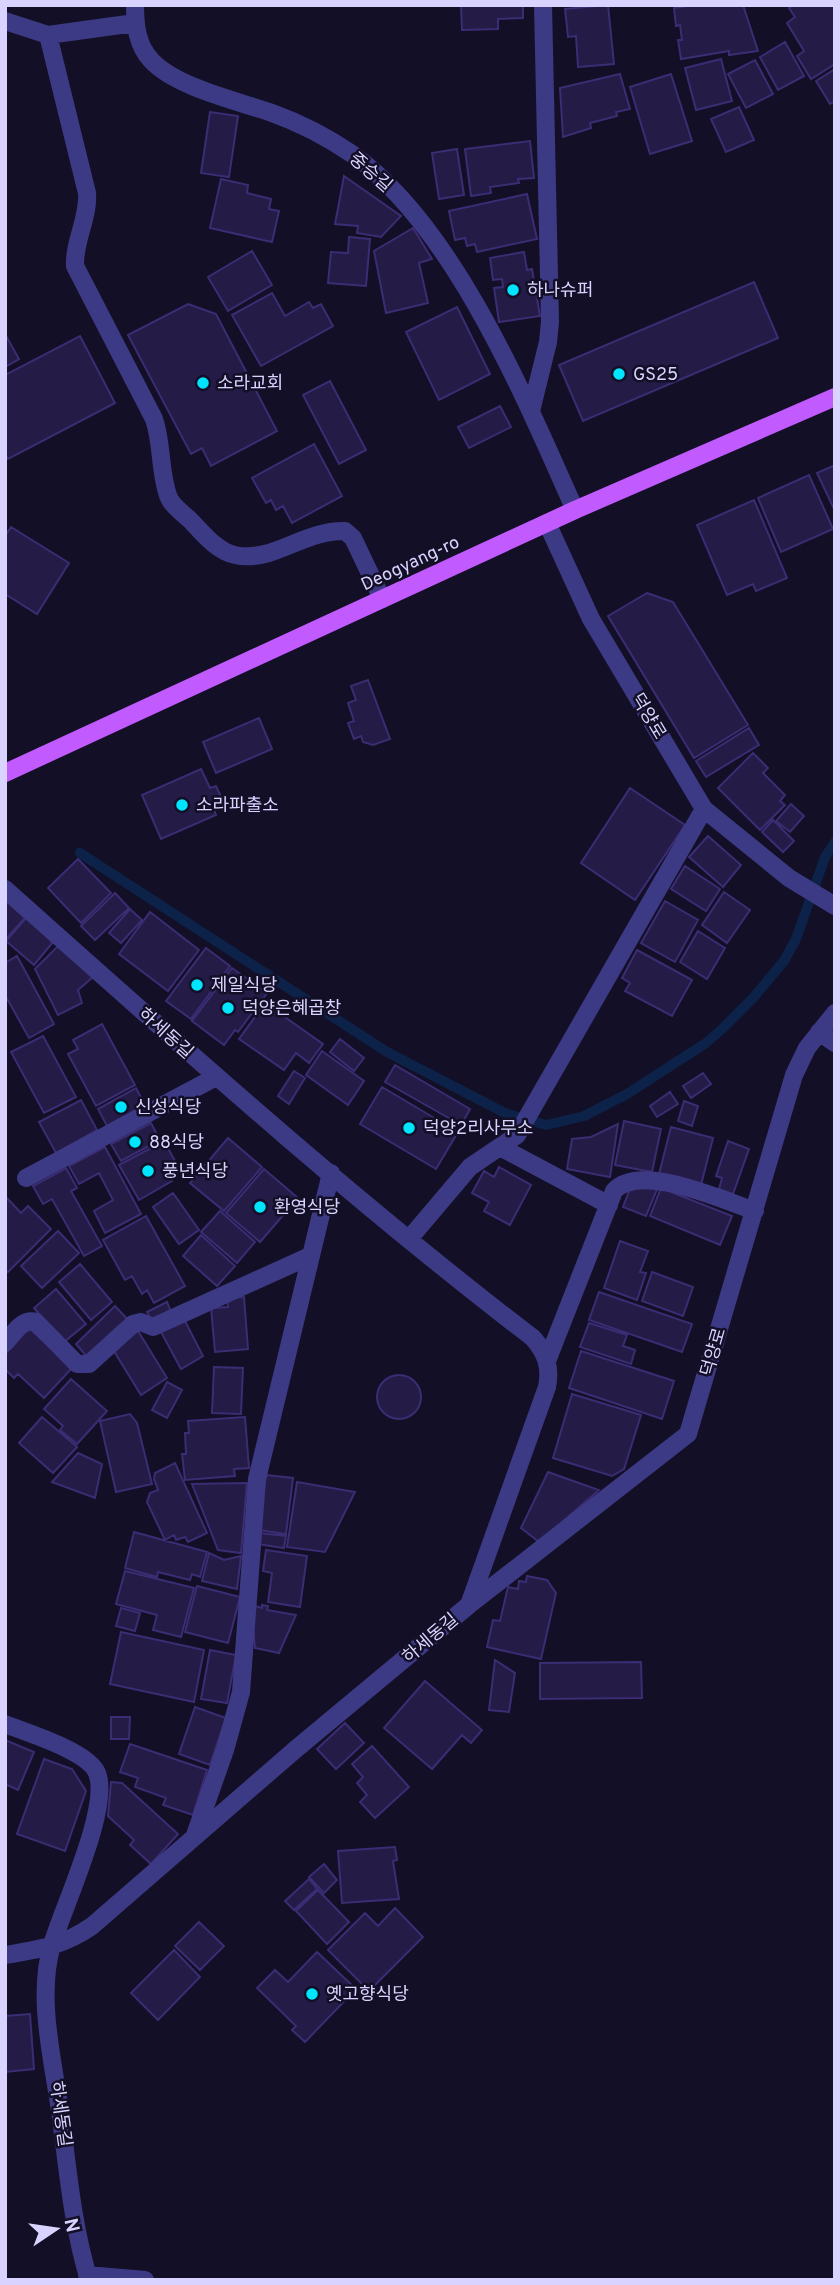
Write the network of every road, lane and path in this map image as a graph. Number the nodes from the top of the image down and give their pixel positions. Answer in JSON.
{"nodes":[{"id":1,"x":543,"y":5,"type":"edge"},
{"id":2,"x":135,"y":14,"type":"edge"},
{"id":3,"x":5,"y":21,"type":"edge"},
{"id":4,"x":48,"y":35,"type":"junction"},
{"id":5,"x":835,"y":397,"type":"edge"},
{"id":6,"x":530,"y":411,"type":"junction"},
{"id":7,"x":575,"y":510,"type":"junction"},
{"id":8,"x":547,"y":523,"type":"junction"},
{"id":9,"x":382,"y":599,"type":"junction"},
{"id":10,"x":5,"y":773,"type":"edge"},
{"id":11,"x":704,"y":809,"type":"junction"},
{"id":12,"x":5,"y":889,"type":"edge"},
{"id":13,"x":835,"y":906,"type":"edge"},
{"id":14,"x":835,"y":1013,"type":"edge"},
{"id":15,"x":819,"y":1032,"type":"junction"},
{"id":16,"x":835,"y":1043,"type":"edge"},
{"id":17,"x":216,"y":1077,"type":"junction"},
{"id":18,"x":500,"y":1147,"type":"junction"},
{"id":19,"x":331,"y":1172,"type":"junction"},
{"id":20,"x":26,"y":1178,"type":"dead end"},
{"id":21,"x":609,"y":1205,"type":"junction"},
{"id":22,"x":755,"y":1211,"type":"junction"},
{"id":23,"x":409,"y":1238,"type":"junction"},
{"id":24,"x":310,"y":1256,"type":"junction"},
{"id":25,"x":5,"y":1343,"type":"edge"},
{"id":26,"x":547,"y":1361,"type":"junction"},
{"id":27,"x":469,"y":1605,"type":"junction"},
{"id":28,"x":5,"y":1724,"type":"edge"},
{"id":29,"x":194,"y":1838,"type":"junction"},
{"id":30,"x":51,"y":1947,"type":"junction"},
{"id":31,"x":5,"y":1955,"type":"edge"},
{"id":32,"x":88,"y":2277,"type":"edge"},
{"id":33,"x":145,"y":2280,"type":"edge"}],
"edges":[{"from":1,"to":6,"type":"street"},
{"from":2,"to":4,"type":"street","name":"중승길"},
{"from":2,"to":6,"type":"street","name":"중승길"},
{"from":3,"to":4,"type":"street","name":"중승길"},
{"from":4,"to":9,"type":"street"},
{"from":5,"to":7,"type":"main road","name":"Deogyang-ro"},
{"from":6,"to":7,"type":"street","name":"중승길"},
{"from":7,"to":8,"type":"main road","name":"Deogyang-ro"},
{"from":8,"to":9,"type":"main road","name":"Deogyang-ro"},
{"from":8,"to":11,"type":"street","name":"덕양로"},
{"from":9,"to":10,"type":"main road","name":"Deogyang-ro"},
{"from":11,"to":13,"type":"street","name":"덕양로"},
{"from":11,"to":18,"type":"street"},
{"from":12,"to":17,"type":"street","name":"하세동길"},
{"from":14,"to":15,"type":"street","name":"덕양로"},
{"from":15,"to":16,"type":"street"},
{"from":15,"to":22,"type":"street","name":"덕양로"},
{"from":17,"to":19,"type":"street","name":"하세동길"},
{"from":17,"to":20,"type":"street"},
{"from":18,"to":21,"type":"street"},
{"from":18,"to":23,"type":"street"},
{"from":19,"to":23,"type":"street","name":"하세동길"},
{"from":19,"to":24,"type":"street"},
{"from":21,"to":22,"type":"street","name":"하세동길"},
{"from":21,"to":26,"type":"street","name":"하세동길"},
{"from":22,"to":27,"type":"street","name":"덕양로"},
{"from":23,"to":26,"type":"street","name":"하세동길"},
{"from":24,"to":25,"type":"street"},
{"from":24,"to":29,"type":"street"},
{"from":26,"to":27,"type":"street","name":"하세동길"},
{"from":27,"to":29,"type":"street","name":"하세동길"},
{"from":28,"to":30,"type":"street","name":"하세동길"},
{"from":29,"to":30,"type":"street","name":"하세동길"},
{"from":30,"to":31,"type":"street"},
{"from":30,"to":32,"type":"street","name":"하세동길"},
{"from":32,"to":33,"type":"street"}]}
